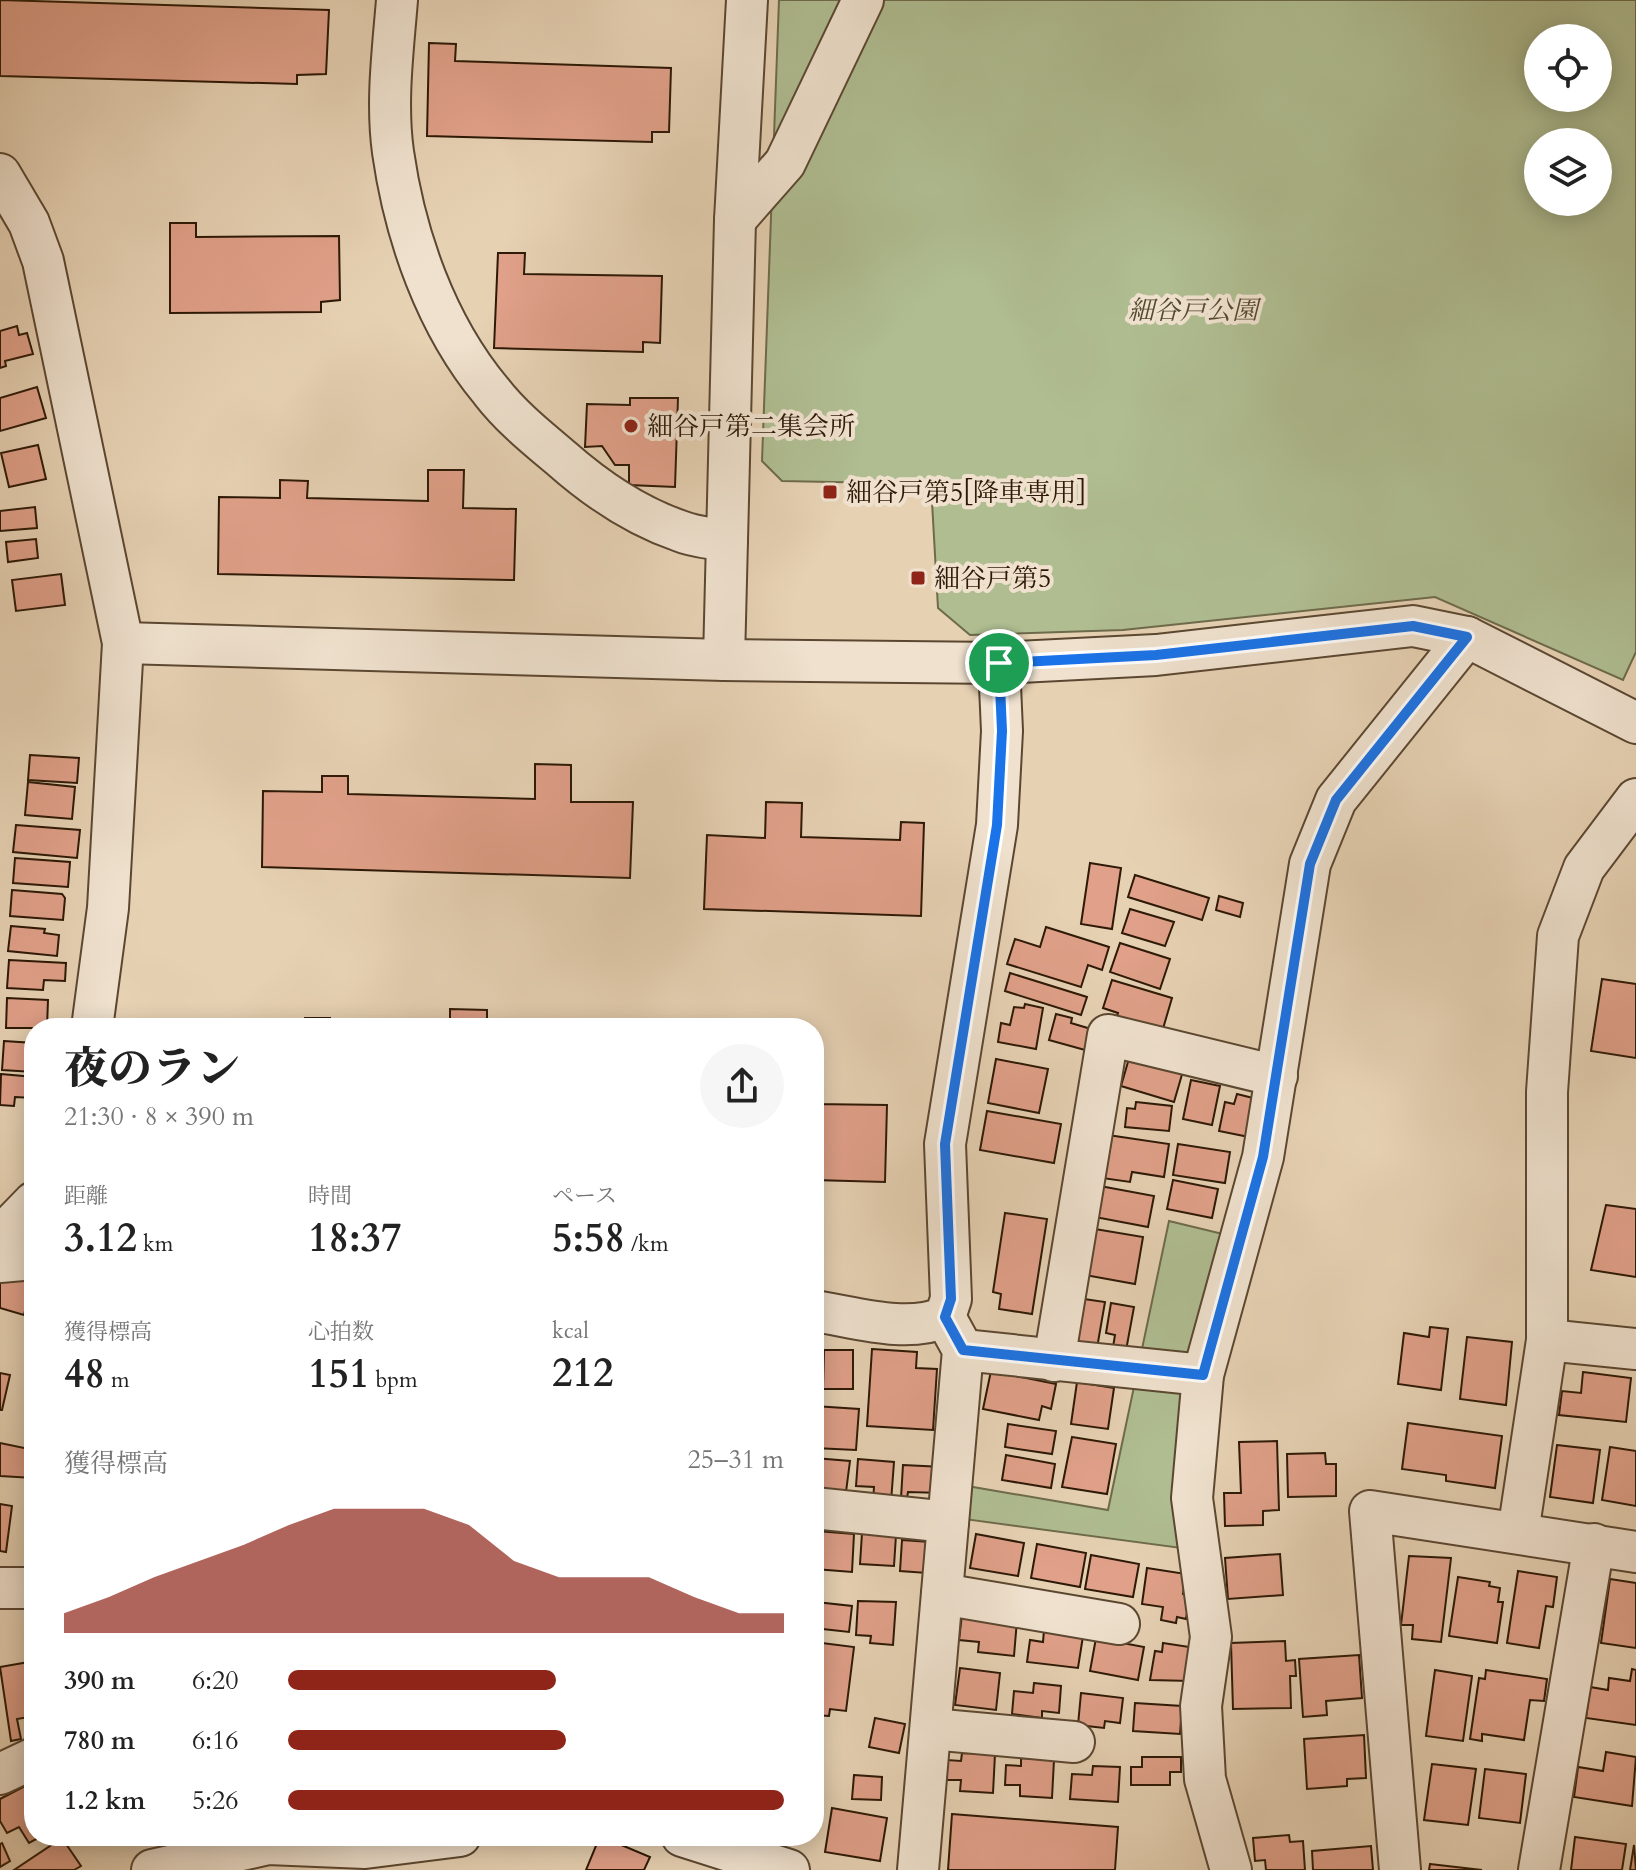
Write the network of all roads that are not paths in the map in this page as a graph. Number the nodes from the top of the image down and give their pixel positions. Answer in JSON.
{"nodes":[{"id":1,"x":397,"y":0,"type":"edge"},
{"id":2,"x":747,"y":0,"type":"edge"},
{"id":3,"x":863,"y":0,"type":"edge"},
{"id":4,"x":0,"y":174,"type":"edge"},
{"id":5,"x":735,"y":220,"type":"junction"},
{"id":6,"x":727,"y":541,"type":"junction"},
{"id":7,"x":1467,"y":637,"type":"junction"},
{"id":8,"x":123,"y":643,"type":"junction"},
{"id":9,"x":724,"y":660,"type":"junction"},
{"id":10,"x":999,"y":663,"type":"junction"},
{"id":11,"x":1636,"y":723,"type":"edge"},
{"id":12,"x":1636,"y":799,"type":"edge"},
{"id":13,"x":93,"y":1018,"type":"edge"},
{"id":14,"x":1277,"y":1076,"type":"junction"},
{"id":15,"x":24,"y":1212,"type":"edge"},
{"id":16,"x":0,"y":1237,"type":"edge"},
{"id":17,"x":24,"y":1260,"type":"edge"},
{"id":18,"x":0,"y":1262,"type":"edge"},
{"id":19,"x":824,"y":1312,"type":"edge"},
{"id":20,"x":954,"y":1333,"type":"junction"},
{"id":21,"x":1547,"y":1340,"type":"junction"},
{"id":22,"x":1636,"y":1349,"type":"edge"},
{"id":23,"x":1054,"y":1361,"type":"junction"},
{"id":24,"x":1203,"y":1375,"type":"junction"},
{"id":25,"x":824,"y":1509,"type":"edge"},
{"id":26,"x":948,"y":1522,"type":"junction"},
{"id":27,"x":1518,"y":1533,"type":"junction"},
{"id":28,"x":1594,"y":1544,"type":"junction"},
{"id":29,"x":1636,"y":1552,"type":"edge"},
{"id":30,"x":942,"y":1594,"type":"junction"},
{"id":31,"x":1119,"y":1624,"type":"dead end"},
{"id":32,"x":931,"y":1729,"type":"junction"},
{"id":33,"x":1074,"y":1742,"type":"dead end"},
{"id":34,"x":24,"y":1763,"type":"edge"},
{"id":35,"x":0,"y":1774,"type":"edge"},
{"id":36,"x":246,"y":1846,"type":"edge"},
{"id":37,"x":341,"y":1846,"type":"edge"},
{"id":38,"x":381,"y":1846,"type":"edge"},
{"id":39,"x":674,"y":1846,"type":"edge"},
{"id":40,"x":713,"y":1846,"type":"edge"},
{"id":41,"x":152,"y":1870,"type":"edge"},
{"id":42,"x":673,"y":1870,"type":"edge"},
{"id":43,"x":789,"y":1870,"type":"edge"},
{"id":44,"x":918,"y":1870,"type":"edge"},
{"id":45,"x":1231,"y":1870,"type":"edge"},
{"id":46,"x":1400,"y":1870,"type":"edge"},
{"id":47,"x":1539,"y":1870,"type":"edge"}],
"edges":[{"from":1,"to":6,"type":"street"},
{"from":2,"to":5,"type":"street"},
{"from":3,"to":5,"type":"street"},
{"from":4,"to":8,"type":"street"},
{"from":5,"to":6,"type":"street"},
{"from":6,"to":9,"type":"street"},
{"from":7,"to":10,"type":"street"},
{"from":7,"to":11,"type":"street"},
{"from":7,"to":14,"type":"street"},
{"from":8,"to":9,"type":"street"},
{"from":8,"to":13,"type":"street"},
{"from":9,"to":10,"type":"street"},
{"from":10,"to":20,"type":"street"},
{"from":12,"to":21,"type":"street"},
{"from":14,"to":23,"type":"street"},
{"from":14,"to":24,"type":"street"},
{"from":15,"to":16,"type":"street"},
{"from":17,"to":18,"type":"street"},
{"from":19,"to":20,"type":"street"},
{"from":20,"to":23,"type":"street"},
{"from":20,"to":26,"type":"street"},
{"from":21,"to":22,"type":"street"},
{"from":21,"to":27,"type":"street"},
{"from":23,"to":24,"type":"street"},
{"from":24,"to":45,"type":"street"},
{"from":25,"to":26,"type":"street"},
{"from":26,"to":30,"type":"street"},
{"from":27,"to":28,"type":"street"},
{"from":27,"to":46,"type":"street"},
{"from":28,"to":29,"type":"street"},
{"from":28,"to":47,"type":"street"},
{"from":30,"to":31,"type":"street"},
{"from":30,"to":32,"type":"street"},
{"from":32,"to":33,"type":"street"},
{"from":32,"to":44,"type":"street"},
{"from":34,"to":35,"type":"street"},
{"from":36,"to":41,"type":"street"},
{"from":37,"to":38,"type":"street"},
{"from":39,"to":42,"type":"street"},
{"from":40,"to":43,"type":"street"}]}
